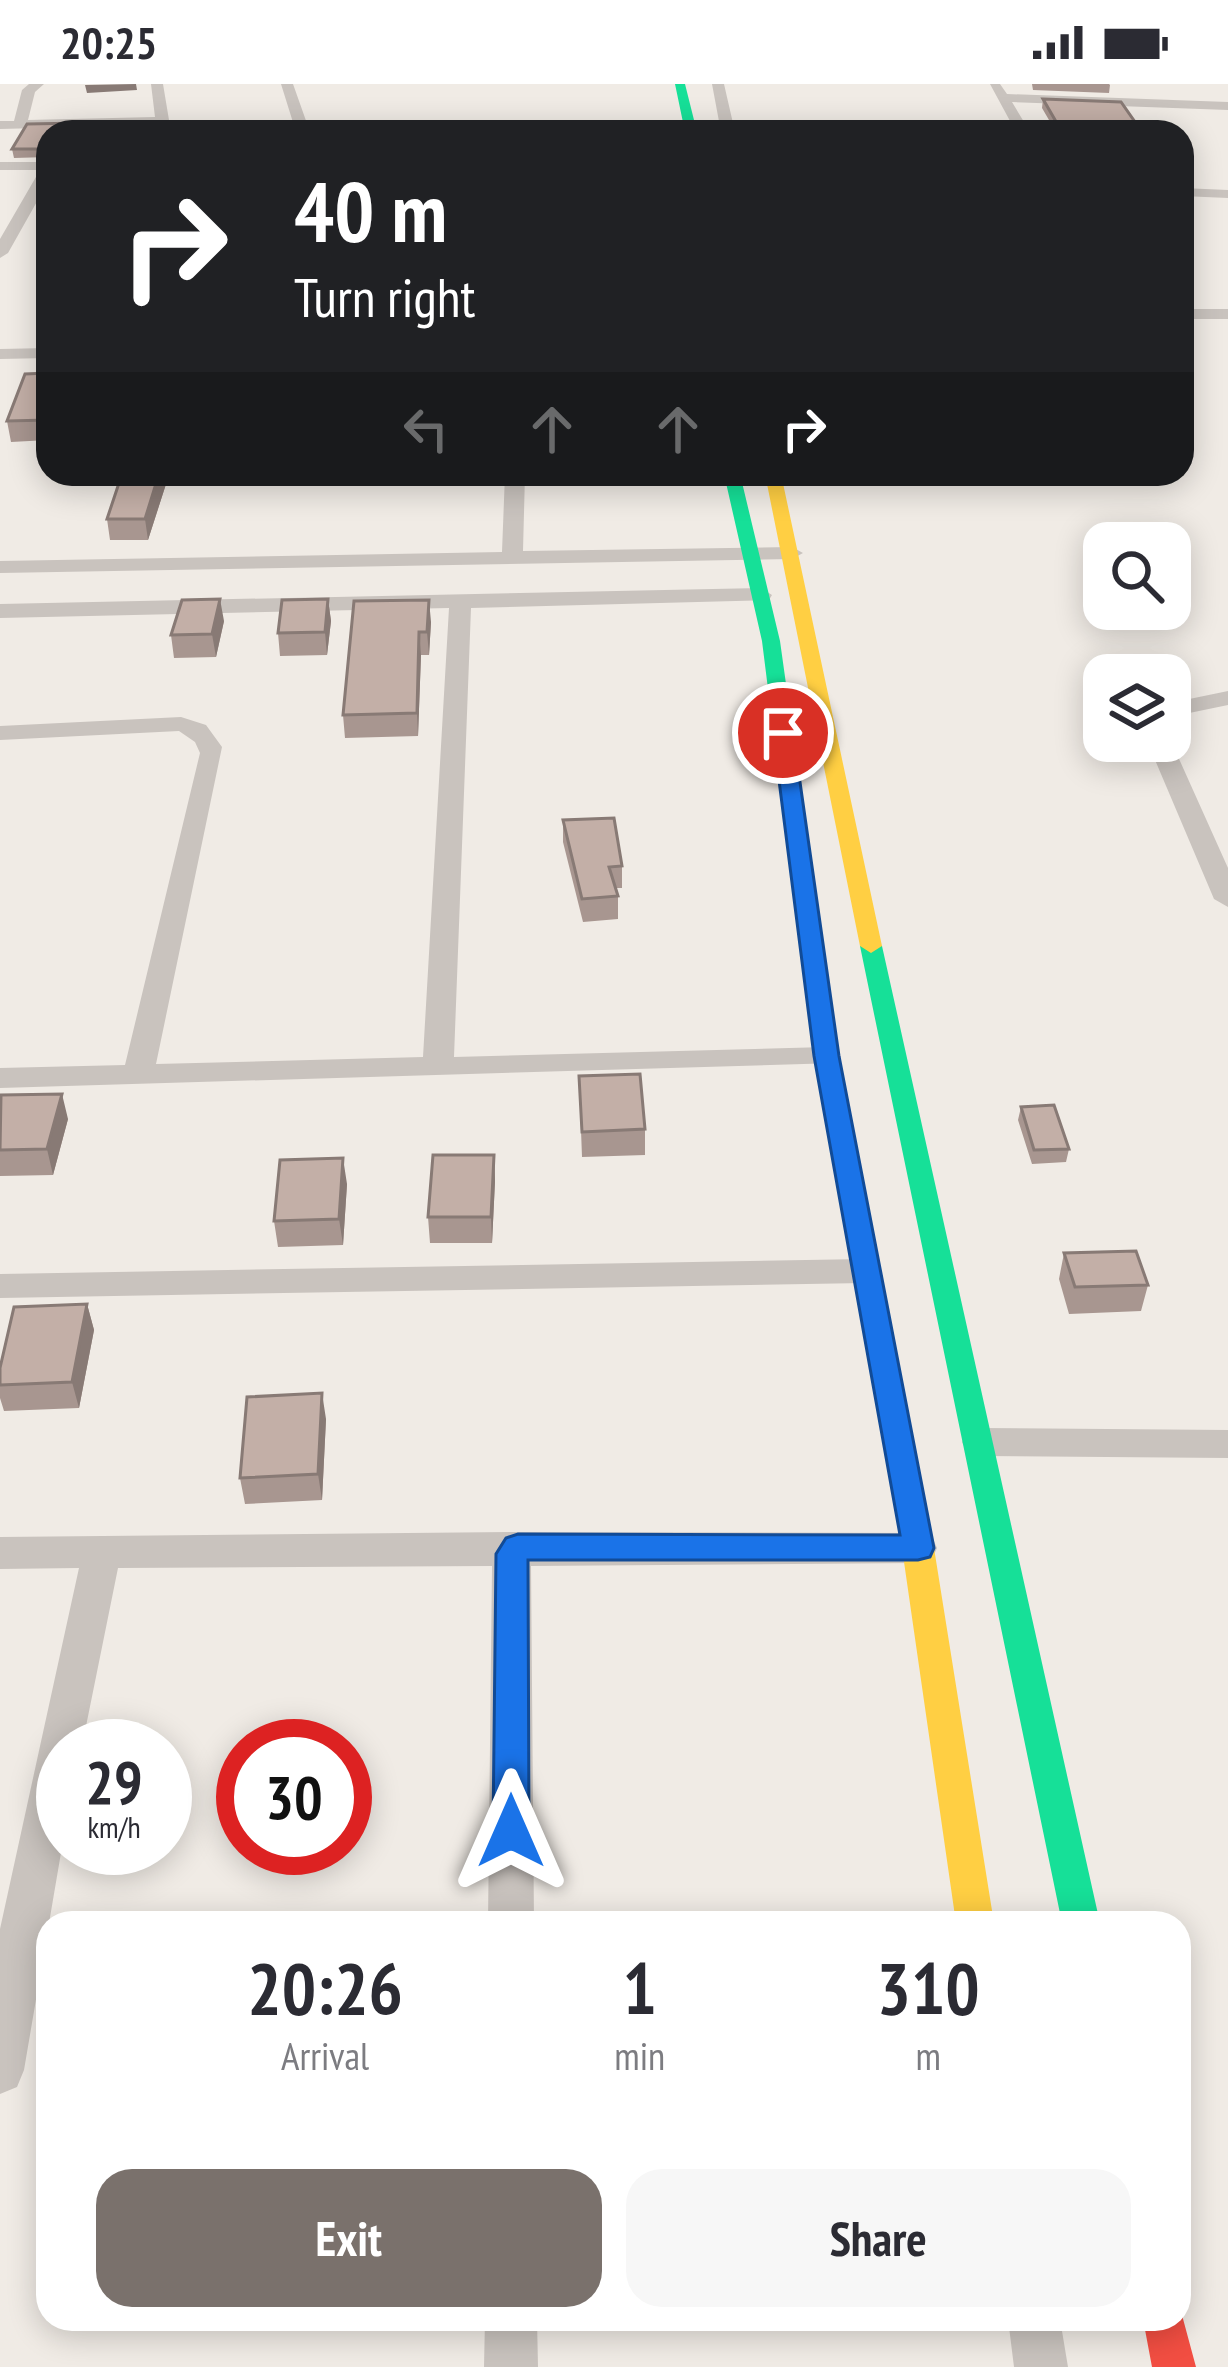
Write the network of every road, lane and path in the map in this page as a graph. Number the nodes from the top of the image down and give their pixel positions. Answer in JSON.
{"nodes":[{"id":1,"x":38,"y":84,"type":"edge"},
{"id":2,"x":157,"y":84,"type":"edge"},
{"id":3,"x":287,"y":84,"type":"edge"},
{"id":4,"x":680,"y":84,"type":"edge"},
{"id":5,"x":718,"y":84,"type":"edge"},
{"id":6,"x":997,"y":91,"type":"edge"},
{"id":7,"x":1228,"y":106,"type":"edge"},
{"id":8,"x":163,"y":120,"type":"edge"},
{"id":9,"x":299,"y":120,"type":"edge"},
{"id":10,"x":688,"y":120,"type":"edge"},
{"id":11,"x":726,"y":120,"type":"edge"},
{"id":12,"x":1015,"y":120,"type":"edge"},
{"id":13,"x":0,"y":125,"type":"edge"},
{"id":14,"x":20,"y":125,"type":"junction"},
{"id":15,"x":36,"y":125,"type":"edge"},
{"id":16,"x":0,"y":166,"type":"edge"},
{"id":17,"x":36,"y":167,"type":"edge"},
{"id":18,"x":36,"y":188,"type":"edge"},
{"id":19,"x":1194,"y":193,"type":"edge"},
{"id":20,"x":1228,"y":194,"type":"edge"},
{"id":21,"x":0,"y":253,"type":"edge"},
{"id":22,"x":1194,"y":314,"type":"edge"},
{"id":23,"x":1228,"y":314,"type":"edge"},
{"id":24,"x":36,"y":353,"type":"edge"},
{"id":25,"x":0,"y":354,"type":"edge"},
{"id":26,"x":515,"y":486,"type":"edge"},
{"id":27,"x":735,"y":486,"type":"edge"},
{"id":28,"x":776,"y":486,"type":"edge"},
{"id":29,"x":792,"y":553,"type":"junction"},
{"id":30,"x":750,"y":554,"type":"junction"},
{"id":31,"x":512,"y":559,"type":"junction"},
{"id":32,"x":0,"y":568,"type":"edge"},
{"id":33,"x":761,"y":595,"type":"junction"},
{"id":34,"x":460,"y":604,"type":"junction"},
{"id":35,"x":0,"y":611,"type":"edge"},
{"id":36,"x":1228,"y":698,"type":"edge"},
{"id":37,"x":1191,"y":706,"type":"edge"},
{"id":38,"x":0,"y":734,"type":"edge"},
{"id":39,"x":1168,"y":762,"type":"edge"},
{"id":40,"x":1228,"y":899,"type":"edge"},
{"id":41,"x":826,"y":1056,"type":"junction"},
{"id":42,"x":438,"y":1067,"type":"junction"},
{"id":43,"x":138,"y":1076,"type":"junction"},
{"id":44,"x":0,"y":1078,"type":"edge"},
{"id":45,"x":866,"y":1271,"type":"junction"},
{"id":46,"x":0,"y":1286,"type":"edge"},
{"id":47,"x":980,"y":1442,"type":"junction"},
{"id":48,"x":1228,"y":1444,"type":"edge"},
{"id":49,"x":518,"y":1547,"type":"junction"},
{"id":50,"x":918,"y":1548,"type":"junction"},
{"id":51,"x":102,"y":1551,"type":"junction"},
{"id":52,"x":0,"y":1552,"type":"edge"},
{"id":53,"x":511,"y":1911,"type":"edge"},
{"id":54,"x":973,"y":1911,"type":"edge"},
{"id":55,"x":1078,"y":1911,"type":"edge"},
{"id":56,"x":10,"y":1937,"type":"edge"},
{"id":57,"x":0,"y":2071,"type":"edge"},
{"id":58,"x":511,"y":2331,"type":"edge"},
{"id":59,"x":1036,"y":2331,"type":"edge"},
{"id":60,"x":1166,"y":2331,"type":"edge"},
{"id":61,"x":511,"y":2367,"type":"edge"},
{"id":62,"x":1041,"y":2367,"type":"edge"},
{"id":63,"x":1174,"y":2367,"type":"edge"}],
"edges":[{"from":1,"to":14,"type":"street"},
{"from":2,"to":8,"type":"street"},
{"from":3,"to":9,"type":"street"},
{"from":4,"to":10,"type":"street"},
{"from":5,"to":11,"type":"street"},
{"from":6,"to":7,"type":"street"},
{"from":6,"to":12,"type":"street"},
{"from":13,"to":14,"type":"street"},
{"from":14,"to":15,"type":"street"},
{"from":16,"to":17,"type":"street"},
{"from":18,"to":21,"type":"street"},
{"from":19,"to":20,"type":"street"},
{"from":22,"to":23,"type":"street"},
{"from":24,"to":25,"type":"street"},
{"from":26,"to":31,"type":"street"},
{"from":27,"to":30,"type":"street"},
{"from":28,"to":29,"type":"street"},
{"from":29,"to":30,"type":"street"},
{"from":29,"to":47,"type":"street"},
{"from":30,"to":31,"type":"street"},
{"from":30,"to":33,"type":"street"},
{"from":31,"to":32,"type":"street"},
{"from":33,"to":34,"type":"street"},
{"from":33,"to":41,"type":"street"},
{"from":34,"to":35,"type":"street"},
{"from":34,"to":42,"type":"street"},
{"from":36,"to":37,"type":"street"},
{"from":38,"to":43,"type":"street"},
{"from":39,"to":40,"type":"street"},
{"from":41,"to":42,"type":"street"},
{"from":41,"to":45,"type":"street"},
{"from":42,"to":43,"type":"street"},
{"from":43,"to":44,"type":"street"},
{"from":45,"to":46,"type":"street"},
{"from":45,"to":50,"type":"street"},
{"from":47,"to":48,"type":"street"},
{"from":47,"to":55,"type":"street"},
{"from":49,"to":50,"type":"street"},
{"from":49,"to":51,"type":"street"},
{"from":49,"to":53,"type":"street"},
{"from":50,"to":54,"type":"street"},
{"from":51,"to":52,"type":"street"},
{"from":51,"to":56,"type":"street"},
{"from":56,"to":57,"type":"street"},
{"from":58,"to":61,"type":"street"},
{"from":59,"to":62,"type":"street"},
{"from":60,"to":63,"type":"street"}]}
